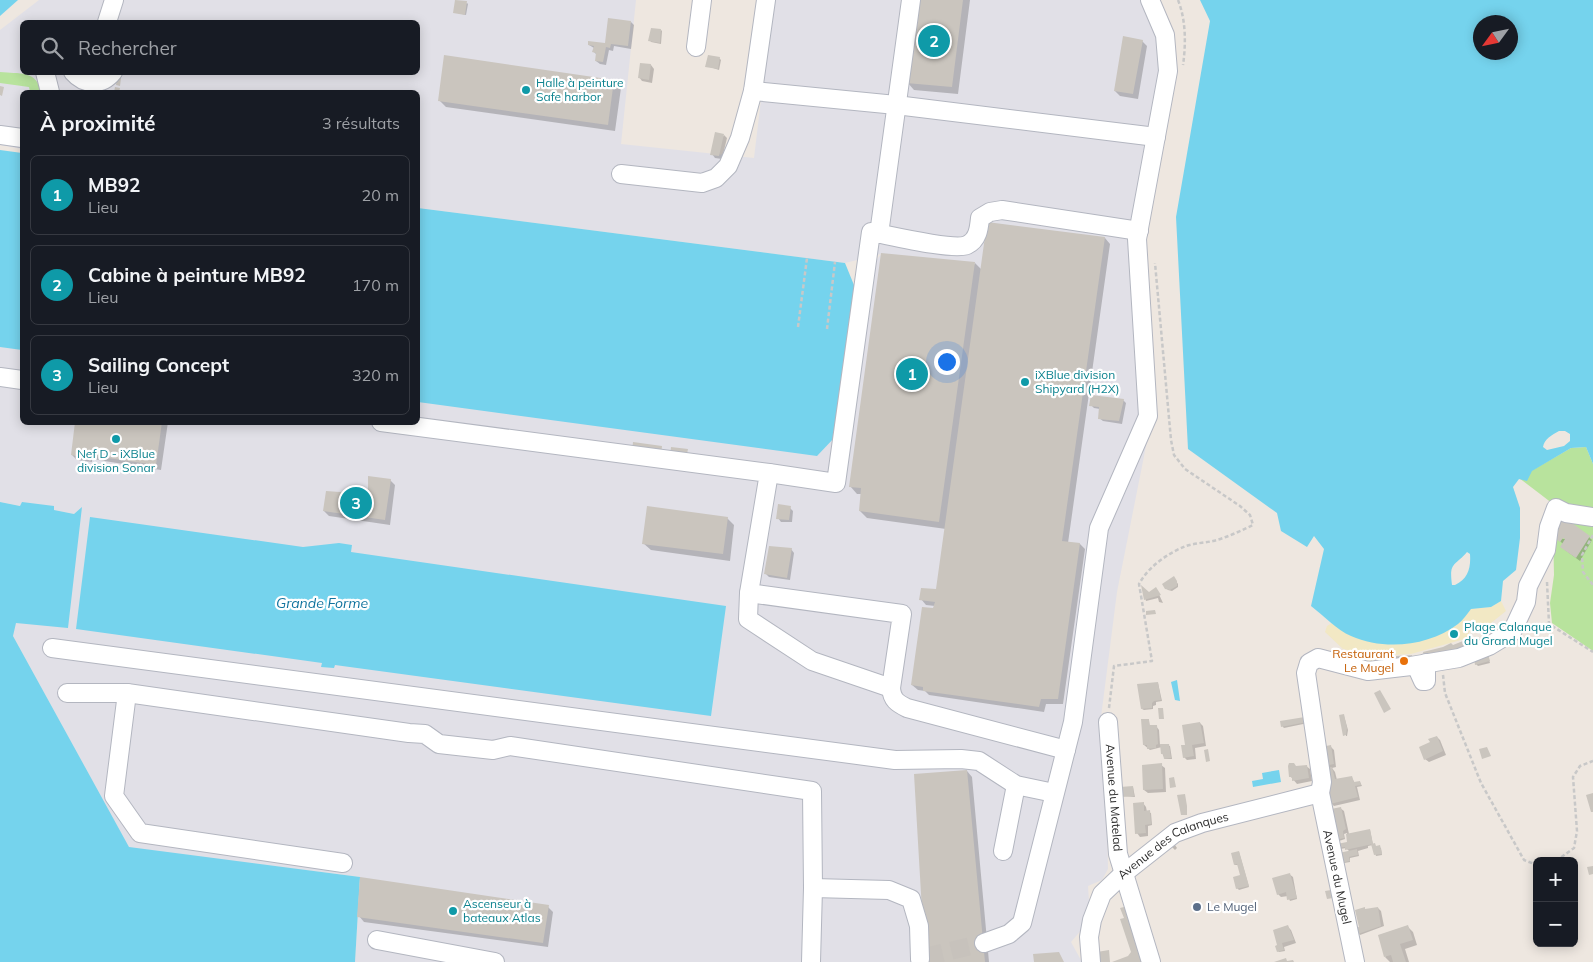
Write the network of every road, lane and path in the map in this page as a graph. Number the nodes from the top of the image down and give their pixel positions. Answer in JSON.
{"nodes":[{"id":1,"x":114,"y":0,"type":"edge"},
{"id":2,"x":702,"y":0,"type":"edge"},
{"id":3,"x":766,"y":0,"type":"edge"},
{"id":4,"x":911,"y":0,"type":"edge"},
{"id":5,"x":1150,"y":0,"type":"edge"},
{"id":6,"x":1178,"y":0,"type":"edge"},
{"id":7,"x":108,"y":20,"type":"edge"},
{"id":8,"x":696,"y":47,"type":"dead end"},
{"id":9,"x":1182,"y":72,"type":"dead end"},
{"id":10,"x":46,"y":75,"type":"edge"},
{"id":11,"x":76,"y":75,"type":"edge"},
{"id":12,"x":110,"y":75,"type":"edge"},
{"id":13,"x":98,"y":88,"type":"edge"},
{"id":14,"x":50,"y":90,"type":"edge"},
{"id":15,"x":753,"y":91,"type":"junction"},
{"id":16,"x":896,"y":104,"type":"junction"},
{"id":17,"x":0,"y":135,"type":"edge"},
{"id":18,"x":1156,"y":137,"type":"junction"},
{"id":19,"x":20,"y":138,"type":"edge"},
{"id":20,"x":621,"y":174,"type":"dead end"},
{"id":21,"x":1139,"y":231,"type":"junction"},
{"id":22,"x":879,"y":234,"type":"junction"},
{"id":23,"x":807,"y":258,"type":"dead end"},
{"id":24,"x":1154,"y":261,"type":"dead end"},
{"id":25,"x":835,"y":262,"type":"dead end"},
{"id":26,"x":798,"y":326,"type":"dead end"},
{"id":27,"x":827,"y":328,"type":"dead end"},
{"id":28,"x":0,"y":377,"type":"edge"},
{"id":29,"x":20,"y":380,"type":"edge"},
{"id":30,"x":405,"y":425,"type":"edge"},
{"id":31,"x":769,"y":473,"type":"junction"},
{"id":32,"x":1593,"y":517,"type":"edge"},
{"id":33,"x":1593,"y":535,"type":"edge"},
{"id":34,"x":1547,"y":578,"type":"dead end"},
{"id":35,"x":1593,"y":585,"type":"edge"},
{"id":36,"x":749,"y":593,"type":"junction"},
{"id":37,"x":52,"y":648,"type":"dead end"},
{"id":38,"x":1593,"y":652,"type":"edge"},
{"id":39,"x":1424,"y":662,"type":"junction"},
{"id":40,"x":891,"y":688,"type":"junction"},
{"id":41,"x":67,"y":693,"type":"dead end"},
{"id":42,"x":127,"y":693,"type":"junction"},
{"id":43,"x":1108,"y":722,"type":"joint"},
{"id":44,"x":1066,"y":750,"type":"junction"},
{"id":45,"x":1593,"y":761,"type":"edge"},
{"id":46,"x":1016,"y":785,"type":"junction"},
{"id":47,"x":1054,"y":793,"type":"junction"},
{"id":48,"x":1320,"y":793,"type":"junction"},
{"id":49,"x":1003,"y":851,"type":"dead end"},
{"id":50,"x":1562,"y":857,"type":"edge"},
{"id":51,"x":343,"y":863,"type":"dead end"},
{"id":52,"x":1533,"y":863,"type":"edge"},
{"id":53,"x":1123,"y":874,"type":"junction"},
{"id":54,"x":813,"y":888,"type":"junction"},
{"id":55,"x":377,"y":940,"type":"dead end"},
{"id":56,"x":984,"y":943,"type":"tunnel mouth"},
{"id":57,"x":918,"y":959,"type":"edge"},
{"id":58,"x":495,"y":962,"type":"edge"},
{"id":59,"x":811,"y":962,"type":"edge"},
{"id":60,"x":1091,"y":962,"type":"edge"},
{"id":61,"x":1151,"y":962,"type":"edge"},
{"id":62,"x":1355,"y":962,"type":"edge"}],
"edges":[{"from":1,"to":7,"type":"street"},
{"from":2,"to":8,"type":"street"},
{"from":3,"to":15,"type":"street"},
{"from":4,"to":16,"type":"street"},
{"from":5,"to":18,"type":"street"},
{"from":6,"to":9,"type":"path"},
{"from":10,"to":14,"type":"street"},
{"from":11,"to":13,"type":"street"},
{"from":12,"to":13,"type":"street"},
{"from":15,"to":16,"type":"street"},
{"from":15,"to":20,"type":"street"},
{"from":16,"to":18,"type":"street"},
{"from":16,"to":22,"type":"street"},
{"from":17,"to":19,"type":"street"},
{"from":18,"to":21,"type":"street"},
{"from":21,"to":22,"type":"street"},
{"from":21,"to":44,"type":"street"},
{"from":22,"to":31,"type":"street"},
{"from":23,"to":26,"type":"path"},
{"from":24,"to":43,"type":"path"},
{"from":25,"to":27,"type":"path"},
{"from":28,"to":29,"type":"street"},
{"from":30,"to":31,"type":"street"},
{"from":31,"to":36,"type":"street"},
{"from":32,"to":39,"type":"street","name":"Avenue du Mugel"},
{"from":33,"to":35,"type":"path"},
{"from":34,"to":38,"type":"path"},
{"from":36,"to":40,"type":"street"},
{"from":36,"to":40,"type":"street"},
{"from":37,"to":46,"type":"street"},
{"from":39,"to":48,"type":"street","name":"Avenue du Mugel"},
{"from":39,"to":52,"type":"path"},
{"from":40,"to":44,"type":"street"},
{"from":41,"to":42,"type":"street"},
{"from":42,"to":51,"type":"street"},
{"from":42,"to":54,"type":"street"},
{"from":43,"to":53,"type":"street","name":"Avenue du Matelad"},
{"from":44,"to":47,"type":"street"},
{"from":45,"to":50,"type":"path"},
{"from":46,"to":47,"type":"street"},
{"from":46,"to":49,"type":"street"},
{"from":47,"to":56,"type":"street"},
{"from":48,"to":53,"type":"street","name":"Avenue des Calanques"},
{"from":48,"to":62,"type":"street","name":"Avenue du Mugel"},
{"from":53,"to":60,"type":"street","name":"Avenue des Calanques"},
{"from":53,"to":61,"type":"street","name":"Avenue du Matelad"},
{"from":54,"to":57,"type":"street"},
{"from":54,"to":59,"type":"street"},
{"from":55,"to":58,"type":"street"}]}
